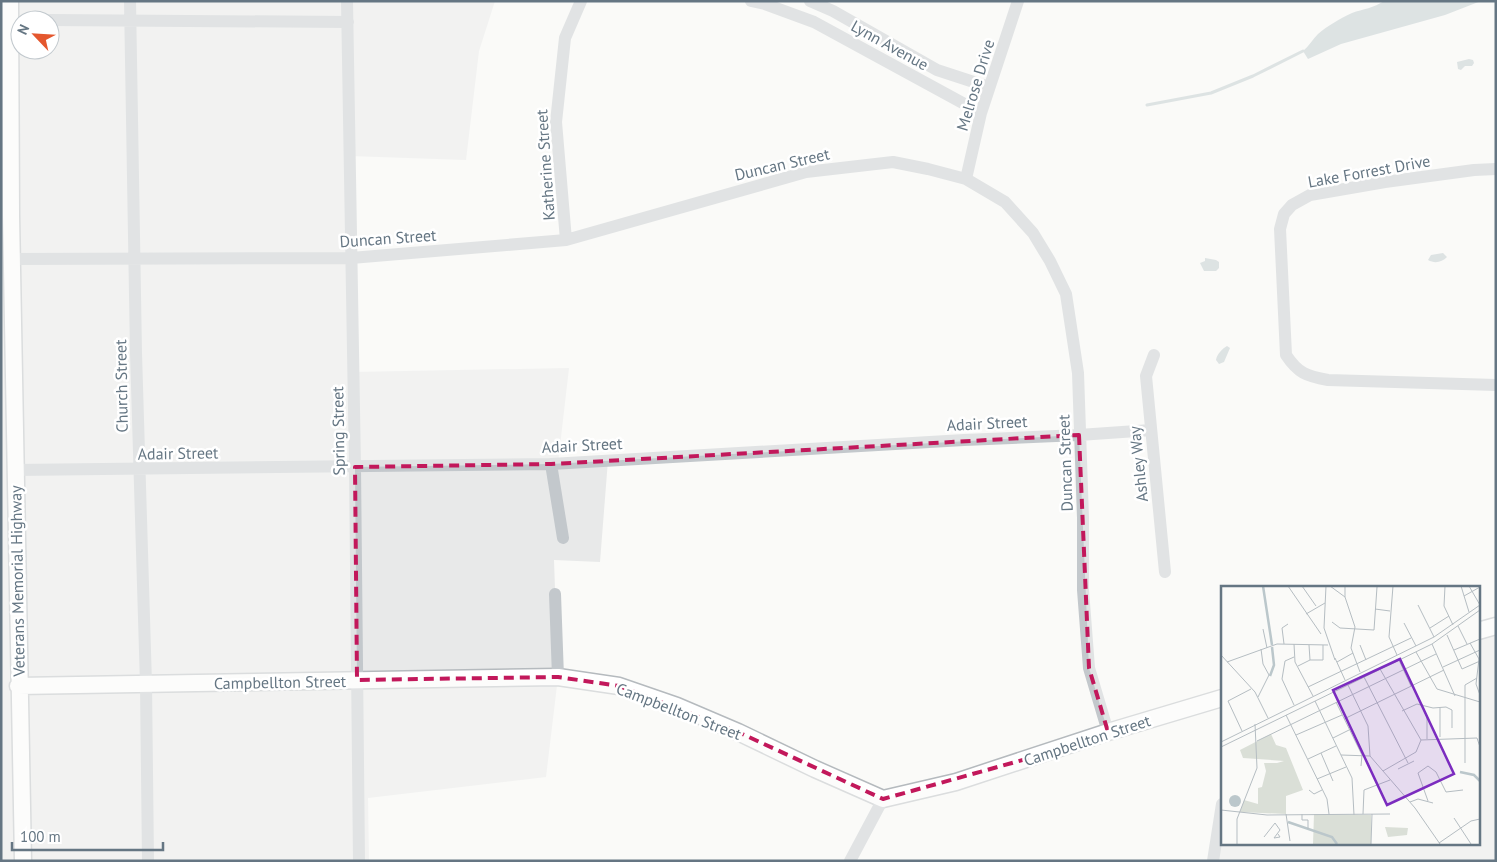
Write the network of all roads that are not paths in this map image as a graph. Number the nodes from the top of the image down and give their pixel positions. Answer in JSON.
{"nodes":[{"id":1,"x":130,"y":1,"type":"edge"},
{"id":2,"x":347,"y":1,"type":"edge"},
{"id":3,"x":581,"y":1,"type":"edge"},
{"id":4,"x":751,"y":1,"type":"edge"},
{"id":5,"x":810,"y":1,"type":"edge"},
{"id":6,"x":1018,"y":1,"type":"edge"},
{"id":7,"x":60,"y":20,"type":"edge"},
{"id":8,"x":130,"y":20,"type":"junction"},
{"id":9,"x":348,"y":22,"type":"junction"},
{"id":10,"x":14,"y":60,"type":"edge"},
{"id":11,"x":989,"y":87,"type":"junction"},
{"id":12,"x":982,"y":113,"type":"junction"},
{"id":13,"x":1496,"y":169,"type":"edge"},
{"id":14,"x":966,"y":179,"type":"junction"},
{"id":15,"x":566,"y":240,"type":"junction"},
{"id":16,"x":351,"y":258,"type":"junction"},
{"id":17,"x":12,"y":259,"type":"junction"},
{"id":18,"x":136,"y":259,"type":"junction"},
{"id":19,"x":1154,"y":355,"type":"dead end"},
{"id":20,"x":1496,"y":385,"type":"edge"},
{"id":21,"x":1151,"y":430,"type":"junction"},
{"id":22,"x":1079,"y":435,"type":"junction"},
{"id":23,"x":551,"y":464,"type":"junction"},
{"id":24,"x":355,"y":467,"type":"junction"},
{"id":25,"x":139,"y":469,"type":"junction"},
{"id":26,"x":15,"y":470,"type":"junction"},
{"id":27,"x":563,"y":538,"type":"dead end"},
{"id":28,"x":1165,"y":572,"type":"dead end"},
{"id":29,"x":555,"y":594,"type":"dead end"},
{"id":30,"x":1496,"y":626,"type":"edge"},
{"id":31,"x":1480,"y":630,"type":"edge"},
{"id":32,"x":558,"y":677,"type":"junction"},
{"id":33,"x":357,"y":680,"type":"junction"},
{"id":34,"x":146,"y":684,"type":"junction"},
{"id":35,"x":18,"y":686,"type":"junction"},
{"id":36,"x":1221,"y":698,"type":"edge"},
{"id":37,"x":1108,"y":732,"type":"junction"},
{"id":38,"x":883,"y":799,"type":"junction"},
{"id":39,"x":1221,"y":810,"type":"edge"},
{"id":40,"x":23,"y":861,"type":"edge"},
{"id":41,"x":148,"y":861,"type":"edge"},
{"id":42,"x":359,"y":861,"type":"edge"},
{"id":43,"x":850,"y":861,"type":"edge"},
{"id":44,"x":1213,"y":861,"type":"edge"}],
"edges":[{"from":1,"to":8,"type":"street","name":"Church Street"},
{"from":2,"to":9,"type":"street","name":"Spring Street"},
{"from":3,"to":15,"type":"street","name":"Katherine Street"},
{"from":4,"to":12,"type":"street","name":"Lynn Avenue"},
{"from":5,"to":11,"type":"street"},
{"from":6,"to":11,"type":"street","name":"Melrose Drive"},
{"from":7,"to":8,"type":"street"},
{"from":8,"to":9,"type":"street"},
{"from":8,"to":18,"type":"street","name":"Church Street"},
{"from":9,"to":16,"type":"street","name":"Spring Street"},
{"from":10,"to":17,"type":"main road","name":"Veterans Memorial Highway"},
{"from":11,"to":12,"type":"street","name":"Melrose Drive"},
{"from":12,"to":14,"type":"street","name":"Melrose Drive"},
{"from":13,"to":20,"type":"street","name":"Lake Forrest Drive"},
{"from":14,"to":15,"type":"street","name":"Duncan Street"},
{"from":14,"to":22,"type":"street","name":"Duncan Street"},
{"from":15,"to":16,"type":"street","name":"Duncan Street"},
{"from":16,"to":18,"type":"street","name":"Duncan Street"},
{"from":16,"to":24,"type":"street","name":"Spring Street"},
{"from":17,"to":18,"type":"street","name":"Duncan Street"},
{"from":17,"to":26,"type":"main road","name":"Veterans Memorial Highway"},
{"from":18,"to":25,"type":"street","name":"Church Street"},
{"from":19,"to":21,"type":"street","name":"Ashley Way"},
{"from":21,"to":22,"type":"street","name":"Adair Street"},
{"from":21,"to":28,"type":"street","name":"Ashley Way"},
{"from":22,"to":23,"type":"street","name":"Adair Street"},
{"from":22,"to":37,"type":"street","name":"Duncan Street"},
{"from":23,"to":24,"type":"street","name":"Adair Street"},
{"from":23,"to":27,"type":"street"},
{"from":24,"to":25,"type":"street","name":"Adair Street"},
{"from":24,"to":33,"type":"street","name":"Spring Street"},
{"from":25,"to":26,"type":"street","name":"Adair Street"},
{"from":25,"to":34,"type":"street","name":"Church Street"},
{"from":26,"to":35,"type":"main road","name":"Veterans Memorial Highway"},
{"from":29,"to":32,"type":"street"},
{"from":30,"to":31,"type":"main road"},
{"from":32,"to":33,"type":"main road","name":"Campbellton Street"},
{"from":32,"to":38,"type":"main road","name":"Campbellton Street"},
{"from":33,"to":34,"type":"main road","name":"Campbellton Street"},
{"from":33,"to":42,"type":"street","name":"Spring Street"},
{"from":34,"to":35,"type":"main road","name":"Campbellton Street"},
{"from":34,"to":41,"type":"street","name":"Church Street"},
{"from":35,"to":40,"type":"main road","name":"Veterans Memorial Highway"},
{"from":36,"to":37,"type":"main road","name":"Campbellton Street"},
{"from":37,"to":38,"type":"main road","name":"Campbellton Street"},
{"from":38,"to":43,"type":"street"},
{"from":39,"to":44,"type":"street"}]}
